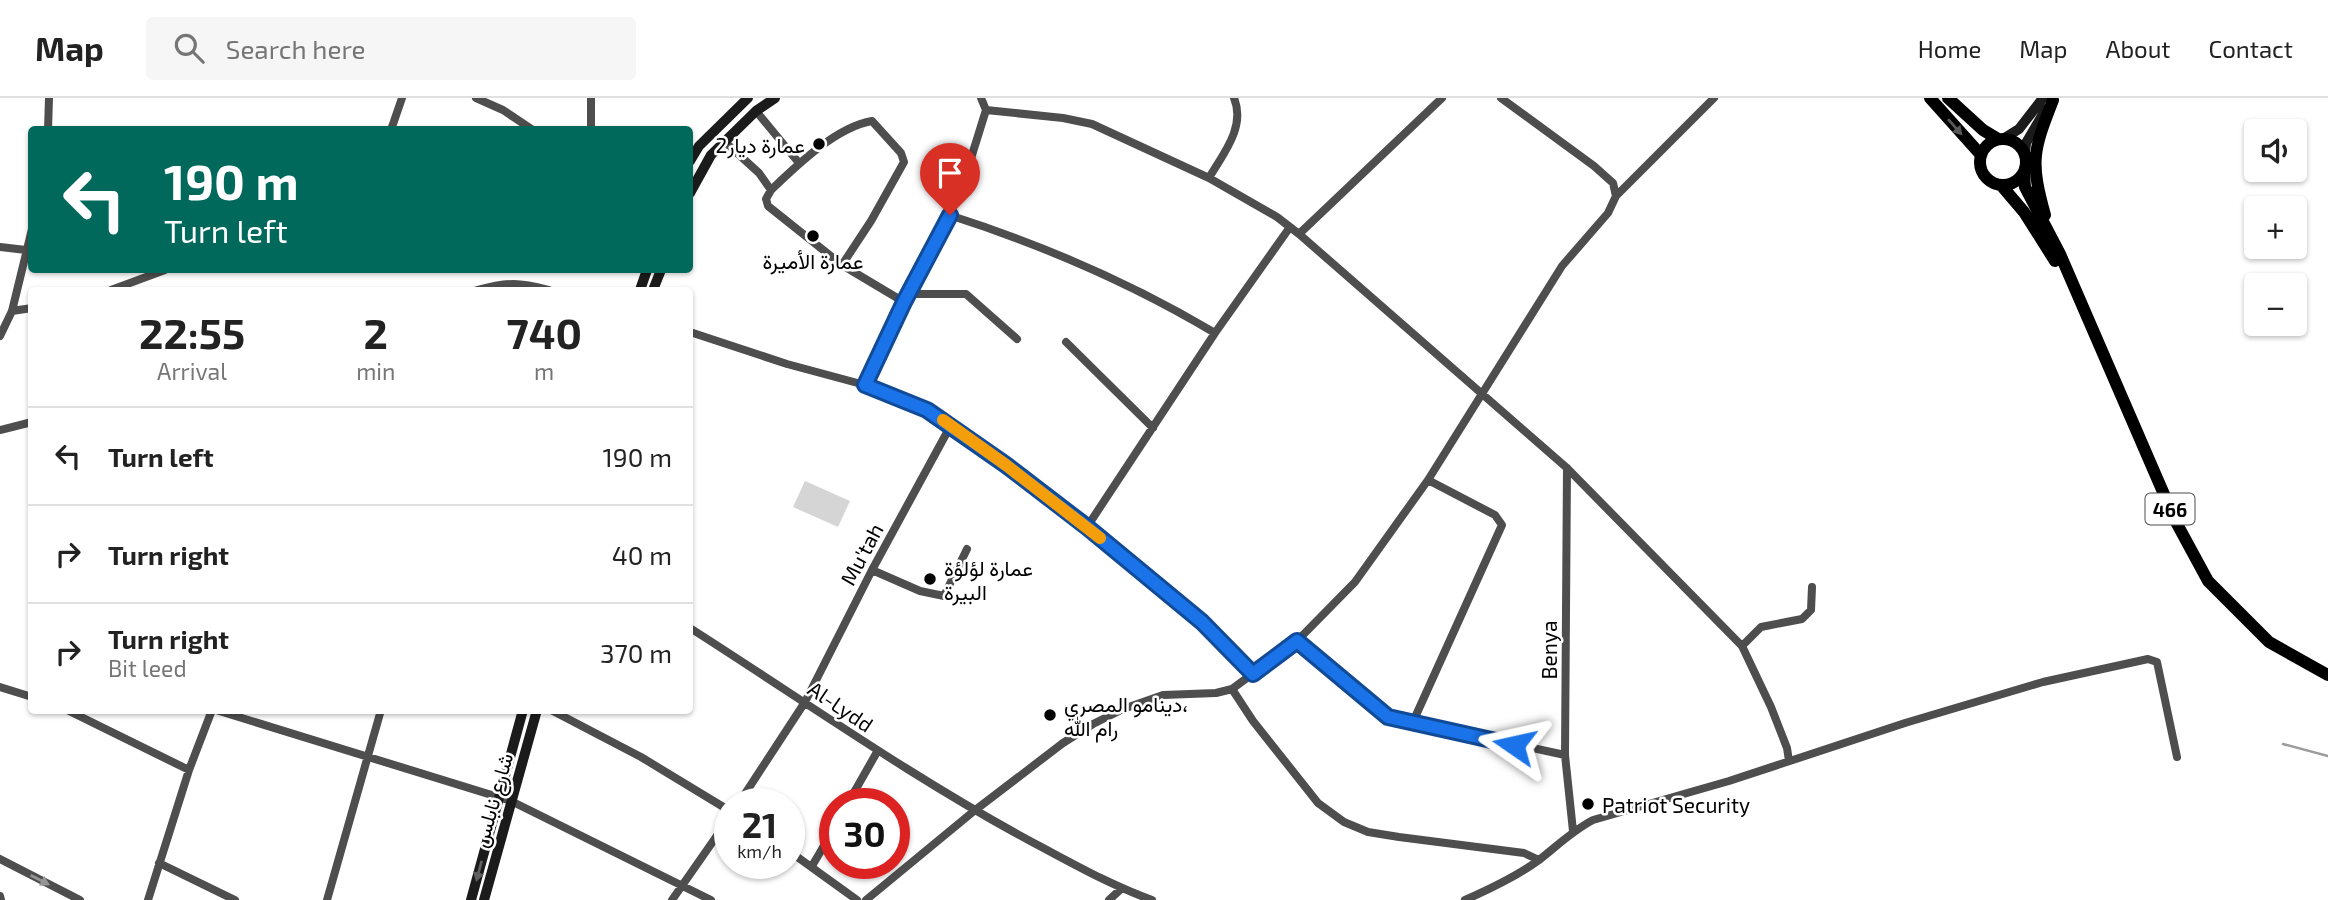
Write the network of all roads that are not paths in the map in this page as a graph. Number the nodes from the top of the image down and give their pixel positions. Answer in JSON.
{"nodes":[{"id":1,"x":49,"y":98,"type":"edge"},
{"id":2,"x":402,"y":98,"type":"edge"},
{"id":3,"x":476,"y":98,"type":"edge"},
{"id":4,"x":591,"y":98,"type":"edge"},
{"id":5,"x":748,"y":98,"type":"edge"},
{"id":6,"x":775,"y":98,"type":"edge"},
{"id":7,"x":981,"y":98,"type":"edge"},
{"id":8,"x":1234,"y":98,"type":"edge"},
{"id":9,"x":1443,"y":98,"type":"edge"},
{"id":10,"x":1501,"y":98,"type":"edge"},
{"id":11,"x":1714,"y":98,"type":"edge"},
{"id":12,"x":1930,"y":98,"type":"edge"},
{"id":13,"x":1948,"y":98,"type":"edge"},
{"id":14,"x":2050,"y":99,"type":"edge"},
{"id":15,"x":756,"y":110,"type":"junction"},
{"id":16,"x":986,"y":110,"type":"junction"},
{"id":17,"x":48,"y":126,"type":"edge"},
{"id":18,"x":392,"y":126,"type":"edge"},
{"id":19,"x":527,"y":126,"type":"edge"},
{"id":20,"x":592,"y":126,"type":"edge"},
{"id":21,"x":2000,"y":139,"type":"junction"},
{"id":22,"x":724,"y":142,"type":"junction"},
{"id":23,"x":2025,"y":153,"type":"junction"},
{"id":24,"x":1981,"y":155,"type":"junction"},
{"id":25,"x":693,"y":156,"type":"edge"},
{"id":26,"x":799,"y":163,"type":"junction"},
{"id":27,"x":2024,"y":174,"type":"junction"},
{"id":28,"x":1209,"y":178,"type":"junction"},
{"id":29,"x":2001,"y":185,"type":"junction"},
{"id":30,"x":693,"y":188,"type":"edge"},
{"id":31,"x":771,"y":190,"type":"junction"},
{"id":32,"x":1616,"y":196,"type":"junction"},
{"id":33,"x":950,"y":215,"type":"junction"},
{"id":34,"x":1290,"y":227,"type":"junction"},
{"id":35,"x":1299,"y":233,"type":"junction"},
{"id":36,"x":2050,"y":235,"type":"junction"},
{"id":37,"x":28,"y":243,"type":"edge"},
{"id":38,"x":0,"y":247,"type":"edge"},
{"id":39,"x":26,"y":250,"type":"junction"},
{"id":40,"x":842,"y":265,"type":"junction"},
{"id":41,"x":157,"y":273,"type":"edge"},
{"id":42,"x":119,"y":287,"type":"edge"},
{"id":43,"x":489,"y":287,"type":"edge"},
{"id":44,"x":538,"y":287,"type":"edge"},
{"id":45,"x":2076,"y":294,"type":"junction"},
{"id":46,"x":906,"y":298,"type":"junction"},
{"id":47,"x":28,"y":309,"type":"edge"},
{"id":48,"x":12,"y":311,"type":"junction"},
{"id":49,"x":693,"y":333,"type":"edge"},
{"id":50,"x":1215,"y":333,"type":"junction"},
{"id":51,"x":0,"y":336,"type":"edge"},
{"id":52,"x":1017,"y":339,"type":"dead end"},
{"id":53,"x":1066,"y":342,"type":"dead end"},
{"id":54,"x":865,"y":385,"type":"junction"},
{"id":55,"x":1482,"y":394,"type":"junction"},
{"id":56,"x":28,"y":423,"type":"edge"},
{"id":57,"x":951,"y":425,"type":"junction"},
{"id":58,"x":1153,"y":428,"type":"junction"},
{"id":59,"x":0,"y":430,"type":"edge"},
{"id":60,"x":1567,"y":468,"type":"junction"},
{"id":61,"x":1428,"y":480,"type":"junction"},
{"id":62,"x":1087,"y":527,"type":"junction"},
{"id":63,"x":967,"y":548,"type":"dead end"},
{"id":64,"x":872,"y":570,"type":"junction"},
{"id":65,"x":1812,"y":587,"type":"dead end"},
{"id":66,"x":693,"y":630,"type":"edge"},
{"id":67,"x":1297,"y":641,"type":"junction"},
{"id":68,"x":1742,"y":646,"type":"junction"},
{"id":69,"x":1253,"y":674,"type":"junction"},
{"id":70,"x":2328,"y":675,"type":"edge"},
{"id":71,"x":0,"y":687,"type":"edge"},
{"id":72,"x":1232,"y":689,"type":"junction"},
{"id":73,"x":28,"y":696,"type":"edge"},
{"id":74,"x":805,"y":702,"type":"junction"},
{"id":75,"x":75,"y":714,"type":"edge"},
{"id":76,"x":212,"y":714,"type":"edge"},
{"id":77,"x":227,"y":714,"type":"edge"},
{"id":78,"x":380,"y":714,"type":"edge"},
{"id":79,"x":522,"y":714,"type":"edge"},
{"id":80,"x":536,"y":714,"type":"edge"},
{"id":81,"x":559,"y":714,"type":"edge"},
{"id":82,"x":1412,"y":724,"type":"junction"},
{"id":83,"x":877,"y":752,"type":"junction"},
{"id":84,"x":1565,"y":755,"type":"junction"},
{"id":85,"x":368,"y":756,"type":"junction"},
{"id":86,"x":2177,"y":757,"type":"dead end"},
{"id":87,"x":1789,"y":761,"type":"junction"},
{"id":88,"x":189,"y":770,"type":"junction"},
{"id":89,"x":749,"y":788,"type":"edge"},
{"id":90,"x":857,"y":788,"type":"edge"},
{"id":91,"x":498,"y":796,"type":"junction"},
{"id":92,"x":511,"y":801,"type":"junction"},
{"id":93,"x":714,"y":801,"type":"edge"},
{"id":94,"x":974,"y":811,"type":"junction"},
{"id":95,"x":1573,"y":831,"type":"junction"},
{"id":96,"x":714,"y":840,"type":"edge"},
{"id":97,"x":819,"y":854,"type":"edge"},
{"id":98,"x":0,"y":859,"type":"edge"},
{"id":99,"x":1539,"y":860,"type":"junction"},
{"id":100,"x":805,"y":861,"type":"edge"},
{"id":101,"x":159,"y":863,"type":"junction"},
{"id":102,"x":812,"y":866,"type":"junction"},
{"id":103,"x":683,"y":884,"type":"junction"},
{"id":104,"x":1121,"y":889,"type":"junction"},
{"id":105,"x":80,"y":900,"type":"edge"},
{"id":106,"x":148,"y":900,"type":"edge"},
{"id":107,"x":234,"y":900,"type":"edge"},
{"id":108,"x":327,"y":900,"type":"edge"},
{"id":109,"x":471,"y":900,"type":"edge"},
{"id":110,"x":484,"y":900,"type":"edge"},
{"id":111,"x":672,"y":900,"type":"edge"},
{"id":112,"x":711,"y":900,"type":"edge"},
{"id":113,"x":857,"y":900,"type":"edge"},
{"id":114,"x":866,"y":900,"type":"edge"},
{"id":115,"x":1109,"y":900,"type":"edge"},
{"id":116,"x":1152,"y":900,"type":"edge"},
{"id":117,"x":1465,"y":900,"type":"edge"}],
"edges":[{"from":1,"to":17,"type":"street"},
{"from":2,"to":18,"type":"street"},
{"from":3,"to":19,"type":"street"},
{"from":4,"to":20,"type":"street"},
{"from":5,"to":25,"type":"main road"},
{"from":6,"to":15,"type":"main road"},
{"from":7,"to":16,"type":"street"},
{"from":8,"to":28,"type":"street"},
{"from":9,"to":35,"type":"street"},
{"from":10,"to":32,"type":"street"},
{"from":11,"to":32,"type":"street"},
{"from":12,"to":24,"type":"main road","one_way":true},
{"from":13,"to":21,"type":"main road"},
{"from":14,"to":21,"type":"main road"},
{"from":14,"to":23,"type":"main road"},
{"from":14,"to":36,"type":"main road"},
{"from":15,"to":22,"type":"main road"},
{"from":15,"to":26,"type":"street"},
{"from":16,"to":28,"type":"street"},
{"from":16,"to":33,"type":"street"},
{"from":21,"to":23,"type":"main road"},
{"from":21,"to":24,"type":"main road"},
{"from":22,"to":30,"type":"main road"},
{"from":22,"to":31,"type":"street"},
{"from":23,"to":27,"type":"main road","number":"466"},
{"from":24,"to":29,"type":"main road","number":"466"},
{"from":26,"to":31,"type":"street"},
{"from":26,"to":40,"type":"street"},
{"from":27,"to":29,"type":"main road"},
{"from":27,"to":36,"type":"main road","number":"466"},
{"from":28,"to":34,"type":"street"},
{"from":29,"to":45,"type":"main road","number":"466"},
{"from":31,"to":40,"type":"street"},
{"from":32,"to":55,"type":"street"},
{"from":33,"to":46,"type":"street"},
{"from":33,"to":50,"type":"street"},
{"from":34,"to":35,"type":"street"},
{"from":34,"to":50,"type":"street"},
{"from":35,"to":55,"type":"street"},
{"from":36,"to":45,"type":"main road","number":"466"},
{"from":37,"to":39,"type":"street"},
{"from":38,"to":39,"type":"street"},
{"from":39,"to":48,"type":"street"},
{"from":40,"to":46,"type":"street"},
{"from":41,"to":42,"type":"street"},
{"from":43,"to":44,"type":"street"},
{"from":45,"to":70,"type":"main road","number":"466"},
{"from":46,"to":52,"type":"street"},
{"from":46,"to":54,"type":"street"},
{"from":47,"to":48,"type":"street"},
{"from":48,"to":51,"type":"street"},
{"from":49,"to":54,"type":"street"},
{"from":50,"to":58,"type":"street"},
{"from":53,"to":58,"type":"street"},
{"from":54,"to":57,"type":"street"},
{"from":55,"to":60,"type":"street"},
{"from":55,"to":61,"type":"street"},
{"from":56,"to":59,"type":"street"},
{"from":57,"to":62,"type":"street"},
{"from":57,"to":64,"type":"street","name":"Mu'tah"},
{"from":58,"to":62,"type":"street"},
{"from":60,"to":68,"type":"street"},
{"from":60,"to":84,"type":"street","name":"Benya"},
{"from":61,"to":67,"type":"street"},
{"from":61,"to":82,"type":"street"},
{"from":62,"to":69,"type":"street"},
{"from":63,"to":64,"type":"street"},
{"from":64,"to":74,"type":"street","name":"Mu'tah"},
{"from":65,"to":68,"type":"street"},
{"from":66,"to":74,"type":"street","name":"Al-Lydd"},
{"from":67,"to":69,"type":"street"},
{"from":67,"to":82,"type":"street"},
{"from":68,"to":87,"type":"street"},
{"from":69,"to":72,"type":"street"},
{"from":71,"to":73,"type":"street"},
{"from":72,"to":94,"type":"street"},
{"from":72,"to":99,"type":"street"},
{"from":74,"to":83,"type":"street","name":"Al-Lydd"},
{"from":74,"to":89,"type":"street","name":"Mu'tah"},
{"from":75,"to":88,"type":"street"},
{"from":76,"to":88,"type":"street"},
{"from":77,"to":85,"type":"street"},
{"from":78,"to":85,"type":"street"},
{"from":79,"to":91,"type":"main road","name":"شارع نابلس"},
{"from":80,"to":92,"type":"main road","name":"شارع نابلس"},
{"from":81,"to":93,"type":"street"},
{"from":82,"to":84,"type":"street"},
{"from":83,"to":90,"type":"street"},
{"from":83,"to":94,"type":"street","name":"Al-Lydd"},
{"from":84,"to":95,"type":"street","name":"Benya"},
{"from":85,"to":91,"type":"street"},
{"from":85,"to":108,"type":"street"},
{"from":86,"to":87,"type":"street"},
{"from":87,"to":95,"type":"street"},
{"from":88,"to":101,"type":"street"},
{"from":91,"to":92,"type":"street"},
{"from":91,"to":109,"type":"main road","name":"شارع نابلس","one_way":true},
{"from":92,"to":103,"type":"street"},
{"from":92,"to":110,"type":"main road","name":"شارع نابلس"},
{"from":94,"to":104,"type":"street","name":"Al-Lydd"},
{"from":94,"to":114,"type":"street"},
{"from":95,"to":99,"type":"street"},
{"from":96,"to":103,"type":"street"},
{"from":97,"to":102,"type":"street"},
{"from":98,"to":105,"type":"street","one_way":true},
{"from":99,"to":117,"type":"street"},
{"from":100,"to":102,"type":"street"},
{"from":101,"to":106,"type":"street"},
{"from":101,"to":107,"type":"street"},
{"from":102,"to":113,"type":"street"},
{"from":103,"to":111,"type":"street"},
{"from":103,"to":112,"type":"street"},
{"from":104,"to":115,"type":"street"},
{"from":104,"to":116,"type":"street","name":"Al-Lydd"}]}
